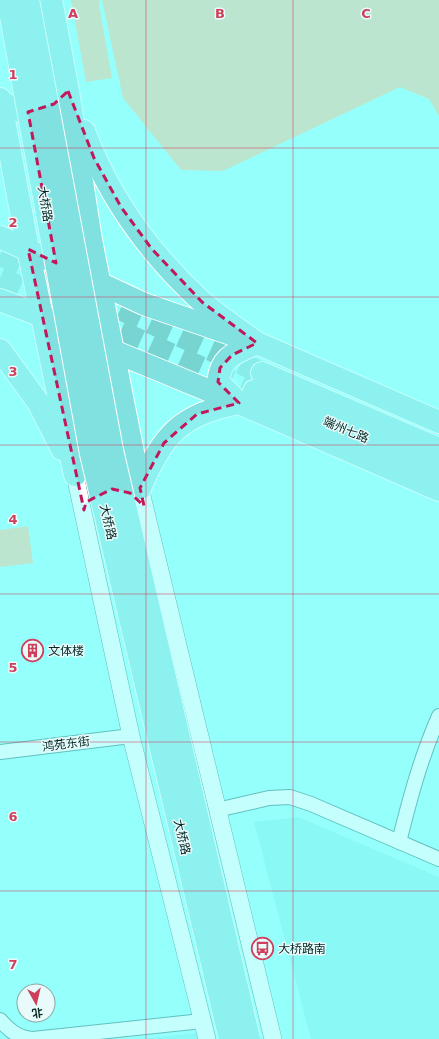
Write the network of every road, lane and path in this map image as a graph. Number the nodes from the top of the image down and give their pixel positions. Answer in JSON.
{"nodes":[{"id":1,"x":8,"y":0,"type":"edge"},
{"id":2,"x":28,"y":0,"type":"edge"},
{"id":3,"x":51,"y":0,"type":"edge"},
{"id":4,"x":68,"y":91,"type":"junction"},
{"id":5,"x":0,"y":101,"type":"edge"},
{"id":6,"x":0,"y":237,"type":"edge"},
{"id":7,"x":28,"y":249,"type":"junction"},
{"id":8,"x":100,"y":284,"type":"junction"},
{"id":9,"x":0,"y":300,"type":"edge"},
{"id":10,"x":42,"y":316,"type":"junction"},
{"id":11,"x":257,"y":343,"type":"junction"},
{"id":12,"x":0,"y":350,"type":"edge"},
{"id":13,"x":113,"y":351,"type":"junction"},
{"id":14,"x":251,"y":389,"type":"junction"},
{"id":15,"x":439,"y":422,"type":"edge"},
{"id":16,"x":439,"y":449,"type":"edge"},
{"id":17,"x":439,"y":470,"type":"edge"},
{"id":18,"x":75,"y":475,"type":"junction"},
{"id":19,"x":439,"y":490,"type":"edge"},
{"id":20,"x":142,"y":497,"type":"junction"},
{"id":21,"x":84,"y":510,"type":"junction"},
{"id":22,"x":439,"y":716,"type":"edge"},
{"id":23,"x":131,"y":736,"type":"junction"},
{"id":24,"x":0,"y":752,"type":"edge"},
{"id":25,"x":217,"y":810,"type":"junction"},
{"id":26,"x":399,"y":842,"type":"junction"},
{"id":27,"x":439,"y":858,"type":"edge"},
{"id":28,"x":0,"y":1020,"type":"edge"},
{"id":29,"x":202,"y":1021,"type":"junction"},
{"id":30,"x":25,"y":1039,"type":"edge"},
{"id":31,"x":207,"y":1039,"type":"edge"},
{"id":32,"x":230,"y":1039,"type":"edge"},
{"id":33,"x":249,"y":1039,"type":"edge"},
{"id":34,"x":273,"y":1039,"type":"edge"}],
"edges":[{"from":1,"to":32,"type":"main road","name":"大桥路","bridge":true},
{"from":2,"to":33,"type":"main road","name":"大桥路","bridge":true},
{"from":3,"to":4,"type":"main road"},
{"from":4,"to":5,"type":"main road"},
{"from":4,"to":8,"type":"main road"},
{"from":4,"to":11,"type":"main road"},
{"from":5,"to":7,"type":"main road"},
{"from":6,"to":7,"type":"main road"},
{"from":7,"to":8,"type":"main road"},
{"from":7,"to":10,"type":"main road"},
{"from":8,"to":11,"type":"main road"},
{"from":8,"to":13,"type":"main road"},
{"from":9,"to":10,"type":"main road"},
{"from":10,"to":13,"type":"main road"},
{"from":10,"to":18,"type":"main road"},
{"from":11,"to":14,"type":"main road"},
{"from":11,"to":15,"type":"main road"},
{"from":12,"to":18,"type":"main road"},
{"from":13,"to":14,"type":"main road"},
{"from":13,"to":20,"type":"main road"},
{"from":14,"to":16,"type":"main road","name":"端州七路"},
{"from":14,"to":17,"type":"main road","name":"端州七路"},
{"from":14,"to":19,"type":"main road"},
{"from":14,"to":20,"type":"main road"},
{"from":18,"to":21,"type":"street"},
{"from":20,"to":21,"type":"street"},
{"from":20,"to":25,"type":"street"},
{"from":21,"to":23,"type":"street"},
{"from":22,"to":26,"type":"street"},
{"from":23,"to":24,"type":"street","name":"鸿苑东街"},
{"from":23,"to":29,"type":"street"},
{"from":25,"to":26,"type":"street"},
{"from":25,"to":34,"type":"street"},
{"from":26,"to":27,"type":"street"},
{"from":28,"to":30,"type":"street"},
{"from":29,"to":30,"type":"street"},
{"from":29,"to":31,"type":"street"}]}
